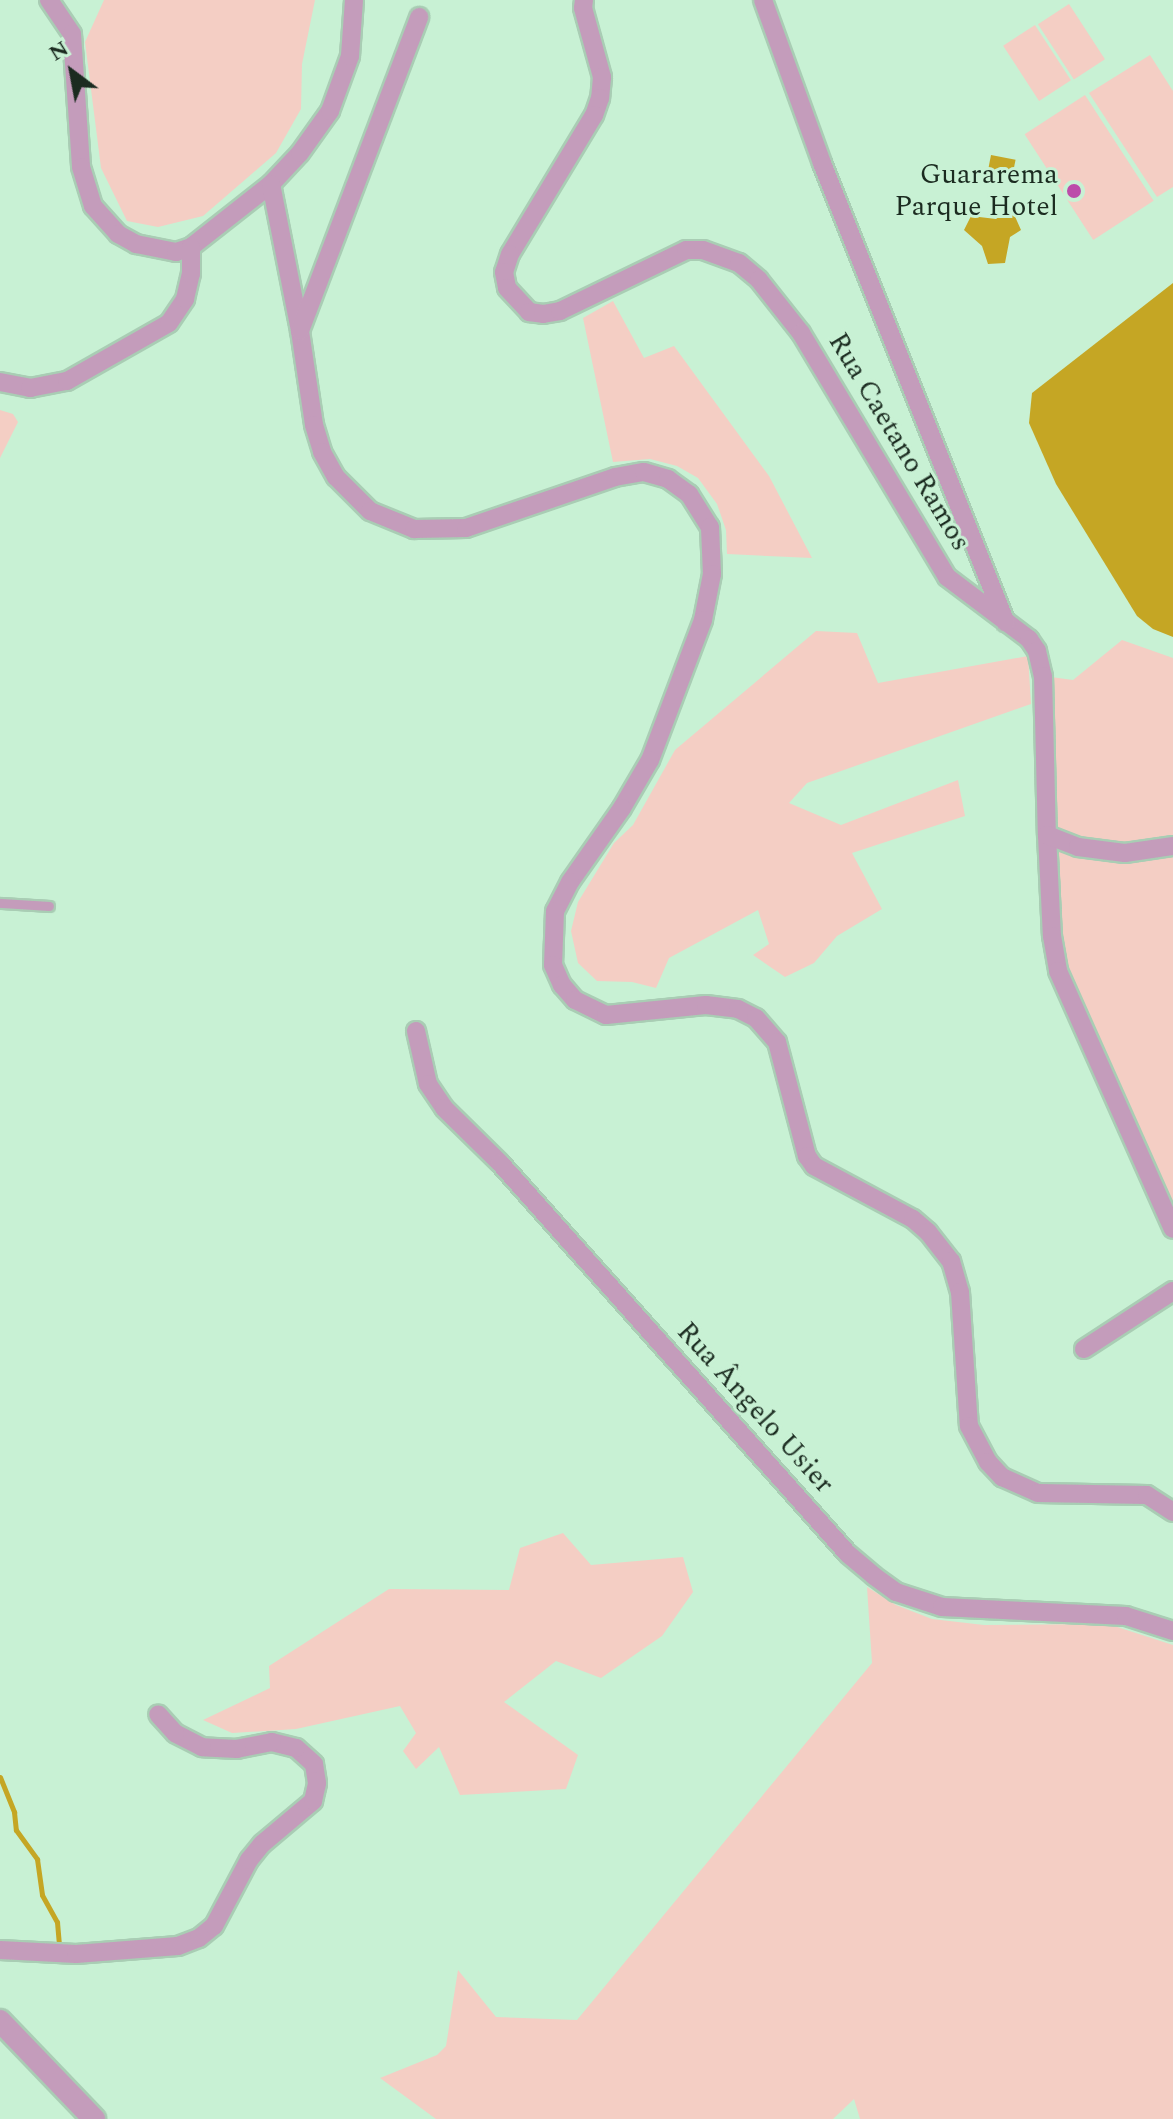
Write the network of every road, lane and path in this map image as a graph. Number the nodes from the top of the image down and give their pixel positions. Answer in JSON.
{"nodes":[{"id":1,"x":49,"y":0,"type":"edge"},
{"id":2,"x":354,"y":0,"type":"edge"},
{"id":3,"x":584,"y":0,"type":"edge"},
{"id":4,"x":763,"y":0,"type":"edge"},
{"id":5,"x":419,"y":17,"type":"dead end"},
{"id":6,"x":271,"y":184,"type":"junction"},
{"id":7,"x":184,"y":250,"type":"junction"},
{"id":8,"x":300,"y":331,"type":"junction"},
{"id":9,"x":0,"y":382,"type":"edge"},
{"id":10,"x":1006,"y":622,"type":"junction"},
{"id":11,"x":1047,"y":835,"type":"junction"},
{"id":12,"x":1173,"y":846,"type":"edge"},
{"id":13,"x":0,"y":903,"type":"edge"},
{"id":14,"x":49,"y":906,"type":"dead end"},
{"id":15,"x":416,"y":1031,"type":"dead end"},
{"id":16,"x":1173,"y":1229,"type":"edge"},
{"id":17,"x":1173,"y":1291,"type":"edge"},
{"id":18,"x":1084,"y":1349,"type":"dead end"},
{"id":19,"x":1173,"y":1512,"type":"edge"},
{"id":20,"x":1173,"y":1631,"type":"edge"},
{"id":21,"x":158,"y":1714,"type":"dead end"},
{"id":22,"x":0,"y":1950,"type":"edge"},
{"id":23,"x":0,"y":2021,"type":"edge"},
{"id":24,"x":94,"y":2119,"type":"edge"}],
"edges":[{"from":1,"to":7,"type":"street"},
{"from":2,"to":6,"type":"street"},
{"from":3,"to":10,"type":"street","name":"Rua Caetano Ramos"},
{"from":4,"to":10,"type":"street"},
{"from":5,"to":8,"type":"street"},
{"from":6,"to":7,"type":"street"},
{"from":6,"to":8,"type":"street"},
{"from":7,"to":9,"type":"street"},
{"from":8,"to":19,"type":"street"},
{"from":10,"to":11,"type":"street","name":"Rua Caetano Ramos"},
{"from":11,"to":12,"type":"street"},
{"from":11,"to":16,"type":"street","name":"Rua Caetano Ramos"},
{"from":13,"to":14,"type":"lane"},
{"from":15,"to":20,"type":"street","name":"Rua Ângelo Usier"},
{"from":17,"to":18,"type":"street"},
{"from":21,"to":22,"type":"street"},
{"from":23,"to":24,"type":"street"}]}
